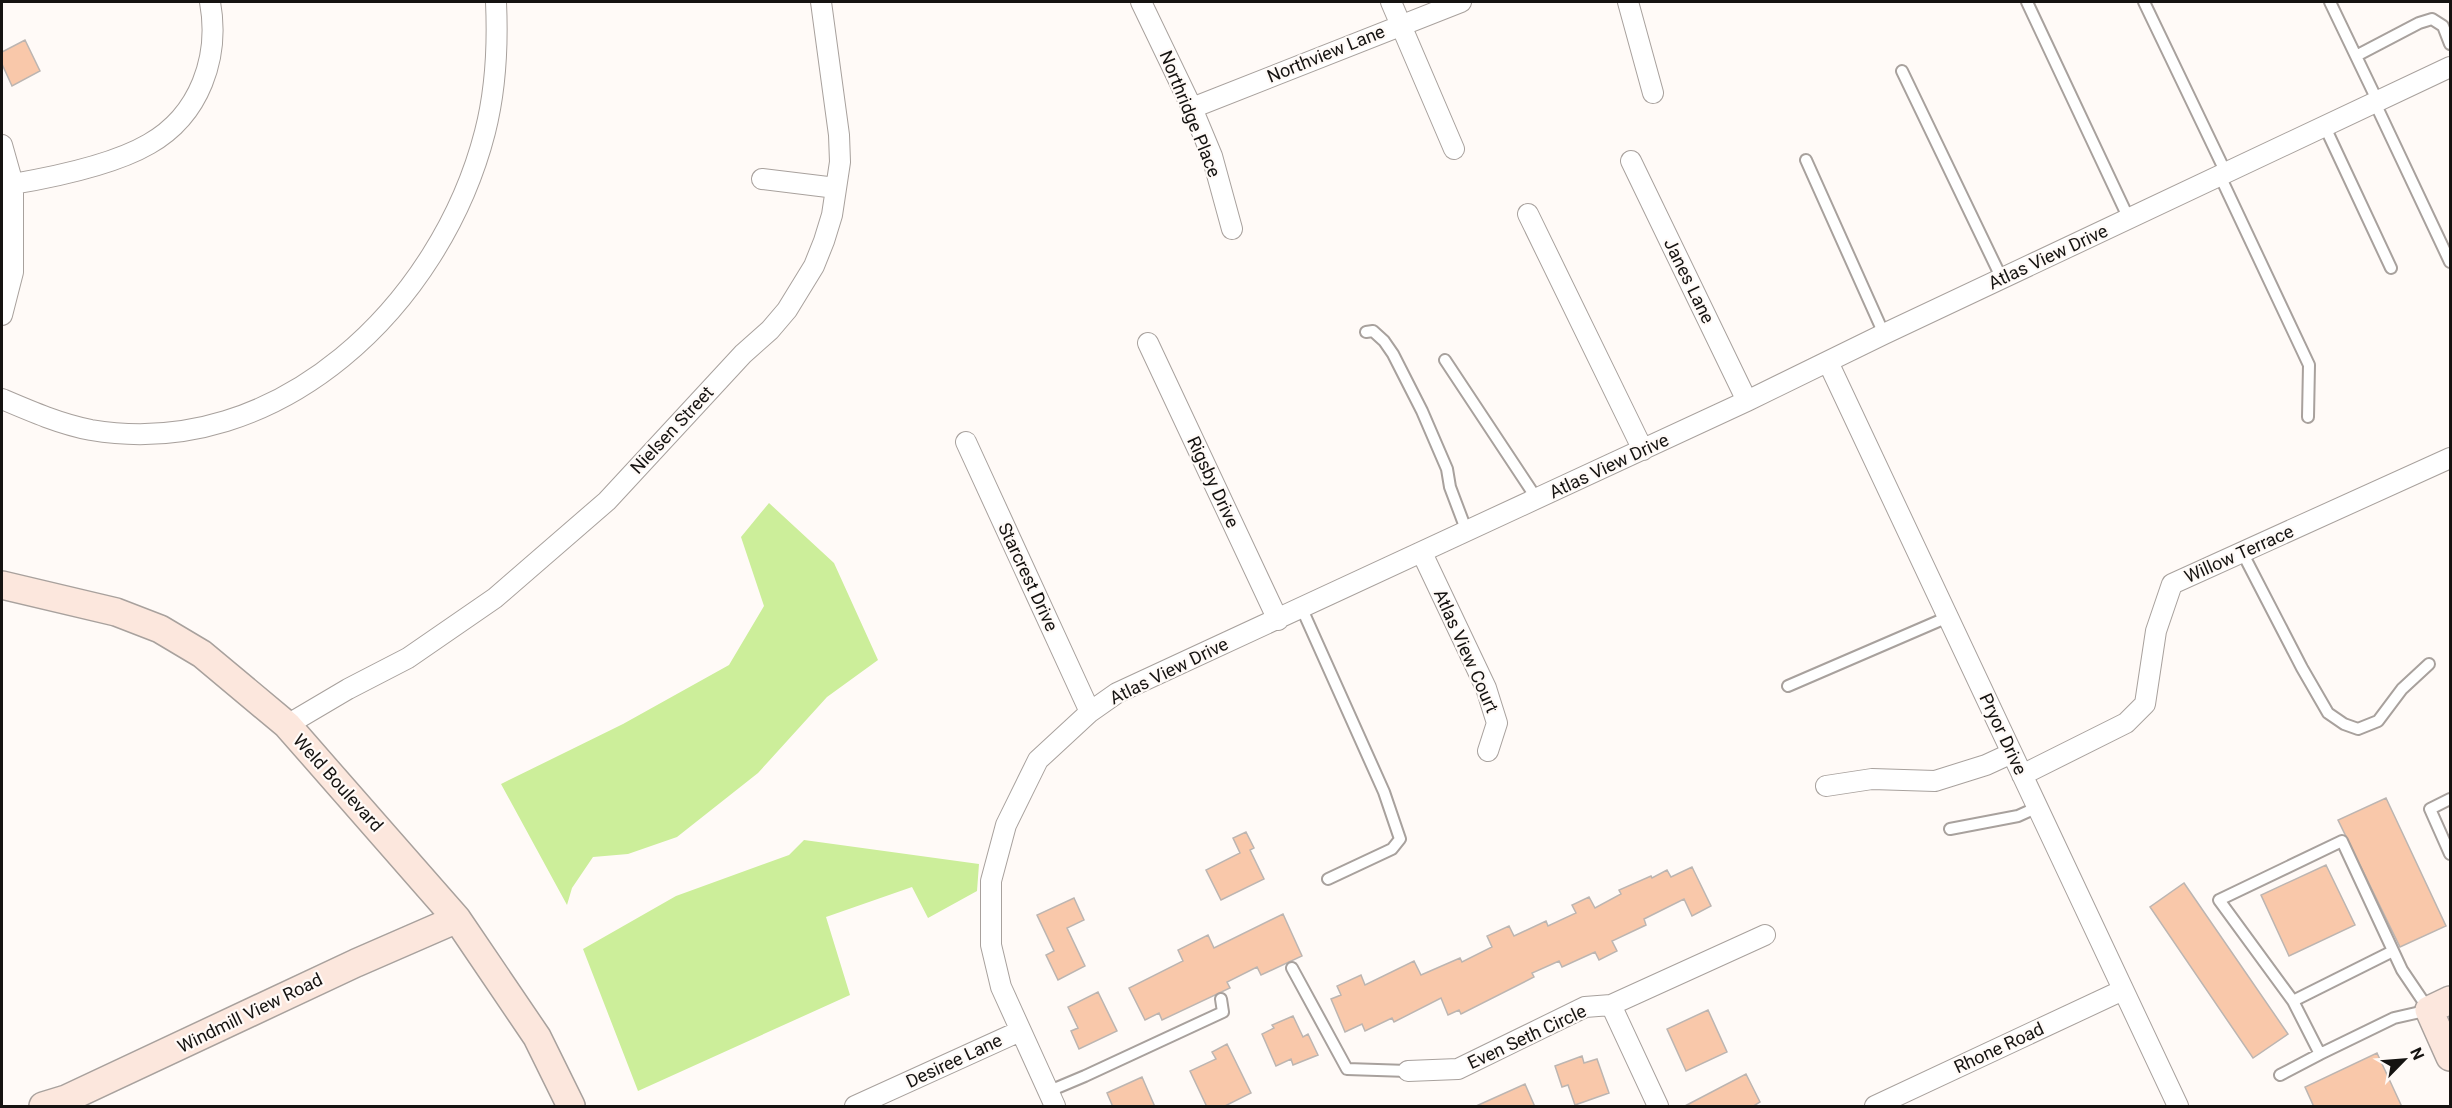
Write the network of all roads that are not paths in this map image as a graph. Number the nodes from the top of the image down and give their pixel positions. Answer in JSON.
{"nodes":[{"id":1,"x":210,"y":2,"type":"edge"},
{"id":2,"x":496,"y":2,"type":"edge"},
{"id":3,"x":821,"y":2,"type":"edge"},
{"id":4,"x":1142,"y":2,"type":"edge"},
{"id":5,"x":1391,"y":2,"type":"edge"},
{"id":6,"x":1461,"y":2,"type":"edge"},
{"id":7,"x":1628,"y":2,"type":"edge"},
{"id":8,"x":2027,"y":2,"type":"edge"},
{"id":9,"x":2144,"y":2,"type":"edge"},
{"id":10,"x":2330,"y":2,"type":"edge"},
{"id":11,"x":1401,"y":24,"type":"junction"},
{"id":12,"x":2451,"y":44,"type":"edge"},
{"id":13,"x":2356,"y":56,"type":"junction"},
{"id":14,"x":2451,"y":67,"type":"edge"},
{"id":15,"x":1902,"y":71,"type":"dead end"},
{"id":16,"x":1653,"y":93,"type":"dead end"},
{"id":17,"x":2377,"y":102,"type":"junction"},
{"id":18,"x":1192,"y":108,"type":"junction"},
{"id":19,"x":2325,"y":127,"type":"junction"},
{"id":20,"x":2,"y":145,"type":"edge"},
{"id":21,"x":1454,"y":149,"type":"dead end"},
{"id":22,"x":1806,"y":160,"type":"dead end"},
{"id":23,"x":1631,"y":161,"type":"dead end"},
{"id":24,"x":2223,"y":175,"type":"junction"},
{"id":25,"x":762,"y":179,"type":"dead end"},
{"id":26,"x":13,"y":184,"type":"junction"},
{"id":27,"x":836,"y":188,"type":"junction"},
{"id":28,"x":1528,"y":214,"type":"dead end"},
{"id":29,"x":2129,"y":219,"type":"junction"},
{"id":30,"x":1232,"y":229,"type":"dead end"},
{"id":31,"x":2451,"y":262,"type":"edge"},
{"id":32,"x":2391,"y":268,"type":"dead end"},
{"id":33,"x":2002,"y":279,"type":"junction"},
{"id":34,"x":2,"y":315,"type":"edge"},
{"id":35,"x":1366,"y":332,"type":"dead end"},
{"id":36,"x":1884,"y":334,"type":"junction"},
{"id":37,"x":1148,"y":343,"type":"dead end"},
{"id":38,"x":1445,"y":360,"type":"dead end"},
{"id":39,"x":1828,"y":362,"type":"junction"},
{"id":40,"x":2,"y":399,"type":"edge"},
{"id":41,"x":1747,"y":401,"type":"junction"},
{"id":42,"x":2308,"y":417,"type":"dead end"},
{"id":43,"x":966,"y":442,"type":"dead end"},
{"id":44,"x":1643,"y":450,"type":"junction"},
{"id":45,"x":2451,"y":458,"type":"edge"},
{"id":46,"x":1538,"y":499,"type":"junction"},
{"id":47,"x":1467,"y":532,"type":"junction"},
{"id":48,"x":2242,"y":552,"type":"junction"},
{"id":49,"x":1422,"y":553,"type":"junction"},
{"id":50,"x":2,"y":585,"type":"edge"},
{"id":51,"x":1302,"y":609,"type":"junction"},
{"id":52,"x":1948,"y":616,"type":"junction"},
{"id":53,"x":1278,"y":620,"type":"junction"},
{"id":54,"x":2429,"y":664,"type":"dead end"},
{"id":55,"x":1788,"y":686,"type":"dead end"},
{"id":56,"x":1090,"y":712,"type":"junction"},
{"id":57,"x":287,"y":725,"type":"junction"},
{"id":58,"x":1488,"y":752,"type":"dead end"},
{"id":59,"x":2012,"y":753,"type":"junction"},
{"id":60,"x":2022,"y":775,"type":"junction"},
{"id":61,"x":1826,"y":786,"type":"dead end"},
{"id":62,"x":2451,"y":799,"type":"edge"},
{"id":63,"x":2038,"y":807,"type":"junction"},
{"id":64,"x":1950,"y":829,"type":"dead end"},
{"id":65,"x":2451,"y":854,"type":"edge"},
{"id":66,"x":1328,"y":879,"type":"dead end"},
{"id":67,"x":456,"y":919,"type":"junction"},
{"id":68,"x":1765,"y":935,"type":"dead end"},
{"id":69,"x":2393,"y":951,"type":"junction"},
{"id":70,"x":1292,"y":968,"type":"dead end"},
{"id":71,"x":2124,"y":990,"type":"junction"},
{"id":72,"x":1221,"y":999,"type":"dead end"},
{"id":73,"x":2293,"y":1001,"type":"junction"},
{"id":74,"x":1611,"y":1005,"type":"junction"},
{"id":75,"x":2440,"y":1005,"type":"edge"},
{"id":76,"x":1020,"y":1031,"type":"junction"},
{"id":77,"x":2320,"y":1054,"type":"junction"},
{"id":78,"x":2451,"y":1057,"type":"edge"},
{"id":79,"x":1408,"y":1071,"type":"joint"},
{"id":80,"x":2280,"y":1075,"type":"dead end"},
{"id":81,"x":1051,"y":1099,"type":"edge"},
{"id":82,"x":43,"y":1107,"type":"edge"},
{"id":83,"x":571,"y":1107,"type":"edge"},
{"id":84,"x":855,"y":1107,"type":"edge"},
{"id":85,"x":1658,"y":1107,"type":"edge"},
{"id":86,"x":1875,"y":1107,"type":"edge"},
{"id":87,"x":2178,"y":1107,"type":"edge"}],
"edges":[{"from":1,"to":26,"type":"street"},
{"from":2,"to":40,"type":"street"},
{"from":3,"to":27,"type":"street","name":"Nielsen Street"},
{"from":4,"to":18,"type":"street","name":"Northridge Place"},
{"from":5,"to":11,"type":"street"},
{"from":6,"to":11,"type":"street","name":"Northview Lane"},
{"from":7,"to":16,"type":"street"},
{"from":8,"to":29,"type":"lane"},
{"from":9,"to":24,"type":"lane"},
{"from":10,"to":13,"type":"lane"},
{"from":11,"to":18,"type":"street","name":"Northview Lane"},
{"from":11,"to":21,"type":"street"},
{"from":12,"to":13,"type":"lane"},
{"from":13,"to":17,"type":"lane"},
{"from":14,"to":17,"type":"street","name":"Atlas View Drive"},
{"from":15,"to":33,"type":"lane"},
{"from":17,"to":19,"type":"street","name":"Atlas View Drive"},
{"from":17,"to":31,"type":"lane"},
{"from":18,"to":30,"type":"street","name":"Northridge Place"},
{"from":19,"to":24,"type":"street","name":"Atlas View Drive"},
{"from":19,"to":32,"type":"lane"},
{"from":20,"to":26,"type":"street"},
{"from":22,"to":36,"type":"lane"},
{"from":23,"to":41,"type":"street","name":"Janes Lane"},
{"from":24,"to":29,"type":"street","name":"Atlas View Drive"},
{"from":24,"to":42,"type":"lane"},
{"from":25,"to":27,"type":"street"},
{"from":26,"to":34,"type":"street"},
{"from":27,"to":57,"type":"street","name":"Nielsen Street"},
{"from":28,"to":44,"type":"street"},
{"from":29,"to":33,"type":"street","name":"Atlas View Drive"},
{"from":33,"to":36,"type":"street","name":"Atlas View Drive"},
{"from":35,"to":47,"type":"lane"},
{"from":36,"to":39,"type":"street","name":"Atlas View Drive"},
{"from":37,"to":53,"type":"street","name":"Rigsby Drive"},
{"from":38,"to":46,"type":"lane"},
{"from":39,"to":41,"type":"street","name":"Atlas View Drive"},
{"from":39,"to":52,"type":"street","name":"Pryor Drive"},
{"from":41,"to":44,"type":"street","name":"Atlas View Drive"},
{"from":43,"to":56,"type":"street","name":"Starcrest Drive"},
{"from":44,"to":46,"type":"street","name":"Atlas View Drive"},
{"from":45,"to":48,"type":"street","name":"Willow Terrace"},
{"from":46,"to":47,"type":"street","name":"Atlas View Drive"},
{"from":47,"to":49,"type":"street","name":"Atlas View Drive"},
{"from":48,"to":54,"type":"lane"},
{"from":48,"to":60,"type":"street","name":"Willow Terrace"},
{"from":49,"to":51,"type":"street","name":"Atlas View Drive"},
{"from":49,"to":58,"type":"street","name":"Atlas View Court"},
{"from":50,"to":57,"type":"main road","name":"Weld Boulevard"},
{"from":51,"to":53,"type":"street","name":"Atlas View Drive"},
{"from":51,"to":66,"type":"lane"},
{"from":52,"to":55,"type":"lane"},
{"from":52,"to":59,"type":"street","name":"Pryor Drive"},
{"from":53,"to":56,"type":"street","name":"Atlas View Drive"},
{"from":56,"to":76,"type":"street","name":"Atlas View Drive"},
{"from":57,"to":67,"type":"main road","name":"Weld Boulevard"},
{"from":59,"to":60,"type":"street","name":"Pryor Drive"},
{"from":59,"to":61,"type":"street"},
{"from":60,"to":63,"type":"street","name":"Pryor Drive"},
{"from":62,"to":65,"type":"lane"},
{"from":63,"to":64,"type":"lane"},
{"from":63,"to":71,"type":"street","name":"Pryor Drive"},
{"from":67,"to":82,"type":"main road","name":"Windmill View Road"},
{"from":67,"to":83,"type":"main road","name":"Weld Boulevard"},
{"from":68,"to":74,"type":"street","name":"Even Seth Circle"},
{"from":69,"to":73,"type":"lane"},
{"from":69,"to":73,"type":"lane"},
{"from":69,"to":75,"type":"lane"},
{"from":70,"to":79,"type":"lane"},
{"from":71,"to":86,"type":"street","name":"Rhone Road"},
{"from":71,"to":87,"type":"street","name":"Pryor Drive"},
{"from":72,"to":81,"type":"lane"},
{"from":73,"to":77,"type":"lane"},
{"from":74,"to":79,"type":"street","name":"Even Seth Circle"},
{"from":74,"to":85,"type":"street"},
{"from":75,"to":77,"type":"lane"},
{"from":75,"to":78,"type":"main road"},
{"from":76,"to":81,"type":"street","name":"Atlas View Drive"},
{"from":76,"to":84,"type":"street","name":"Desiree Lane"},
{"from":77,"to":80,"type":"lane"}]}
